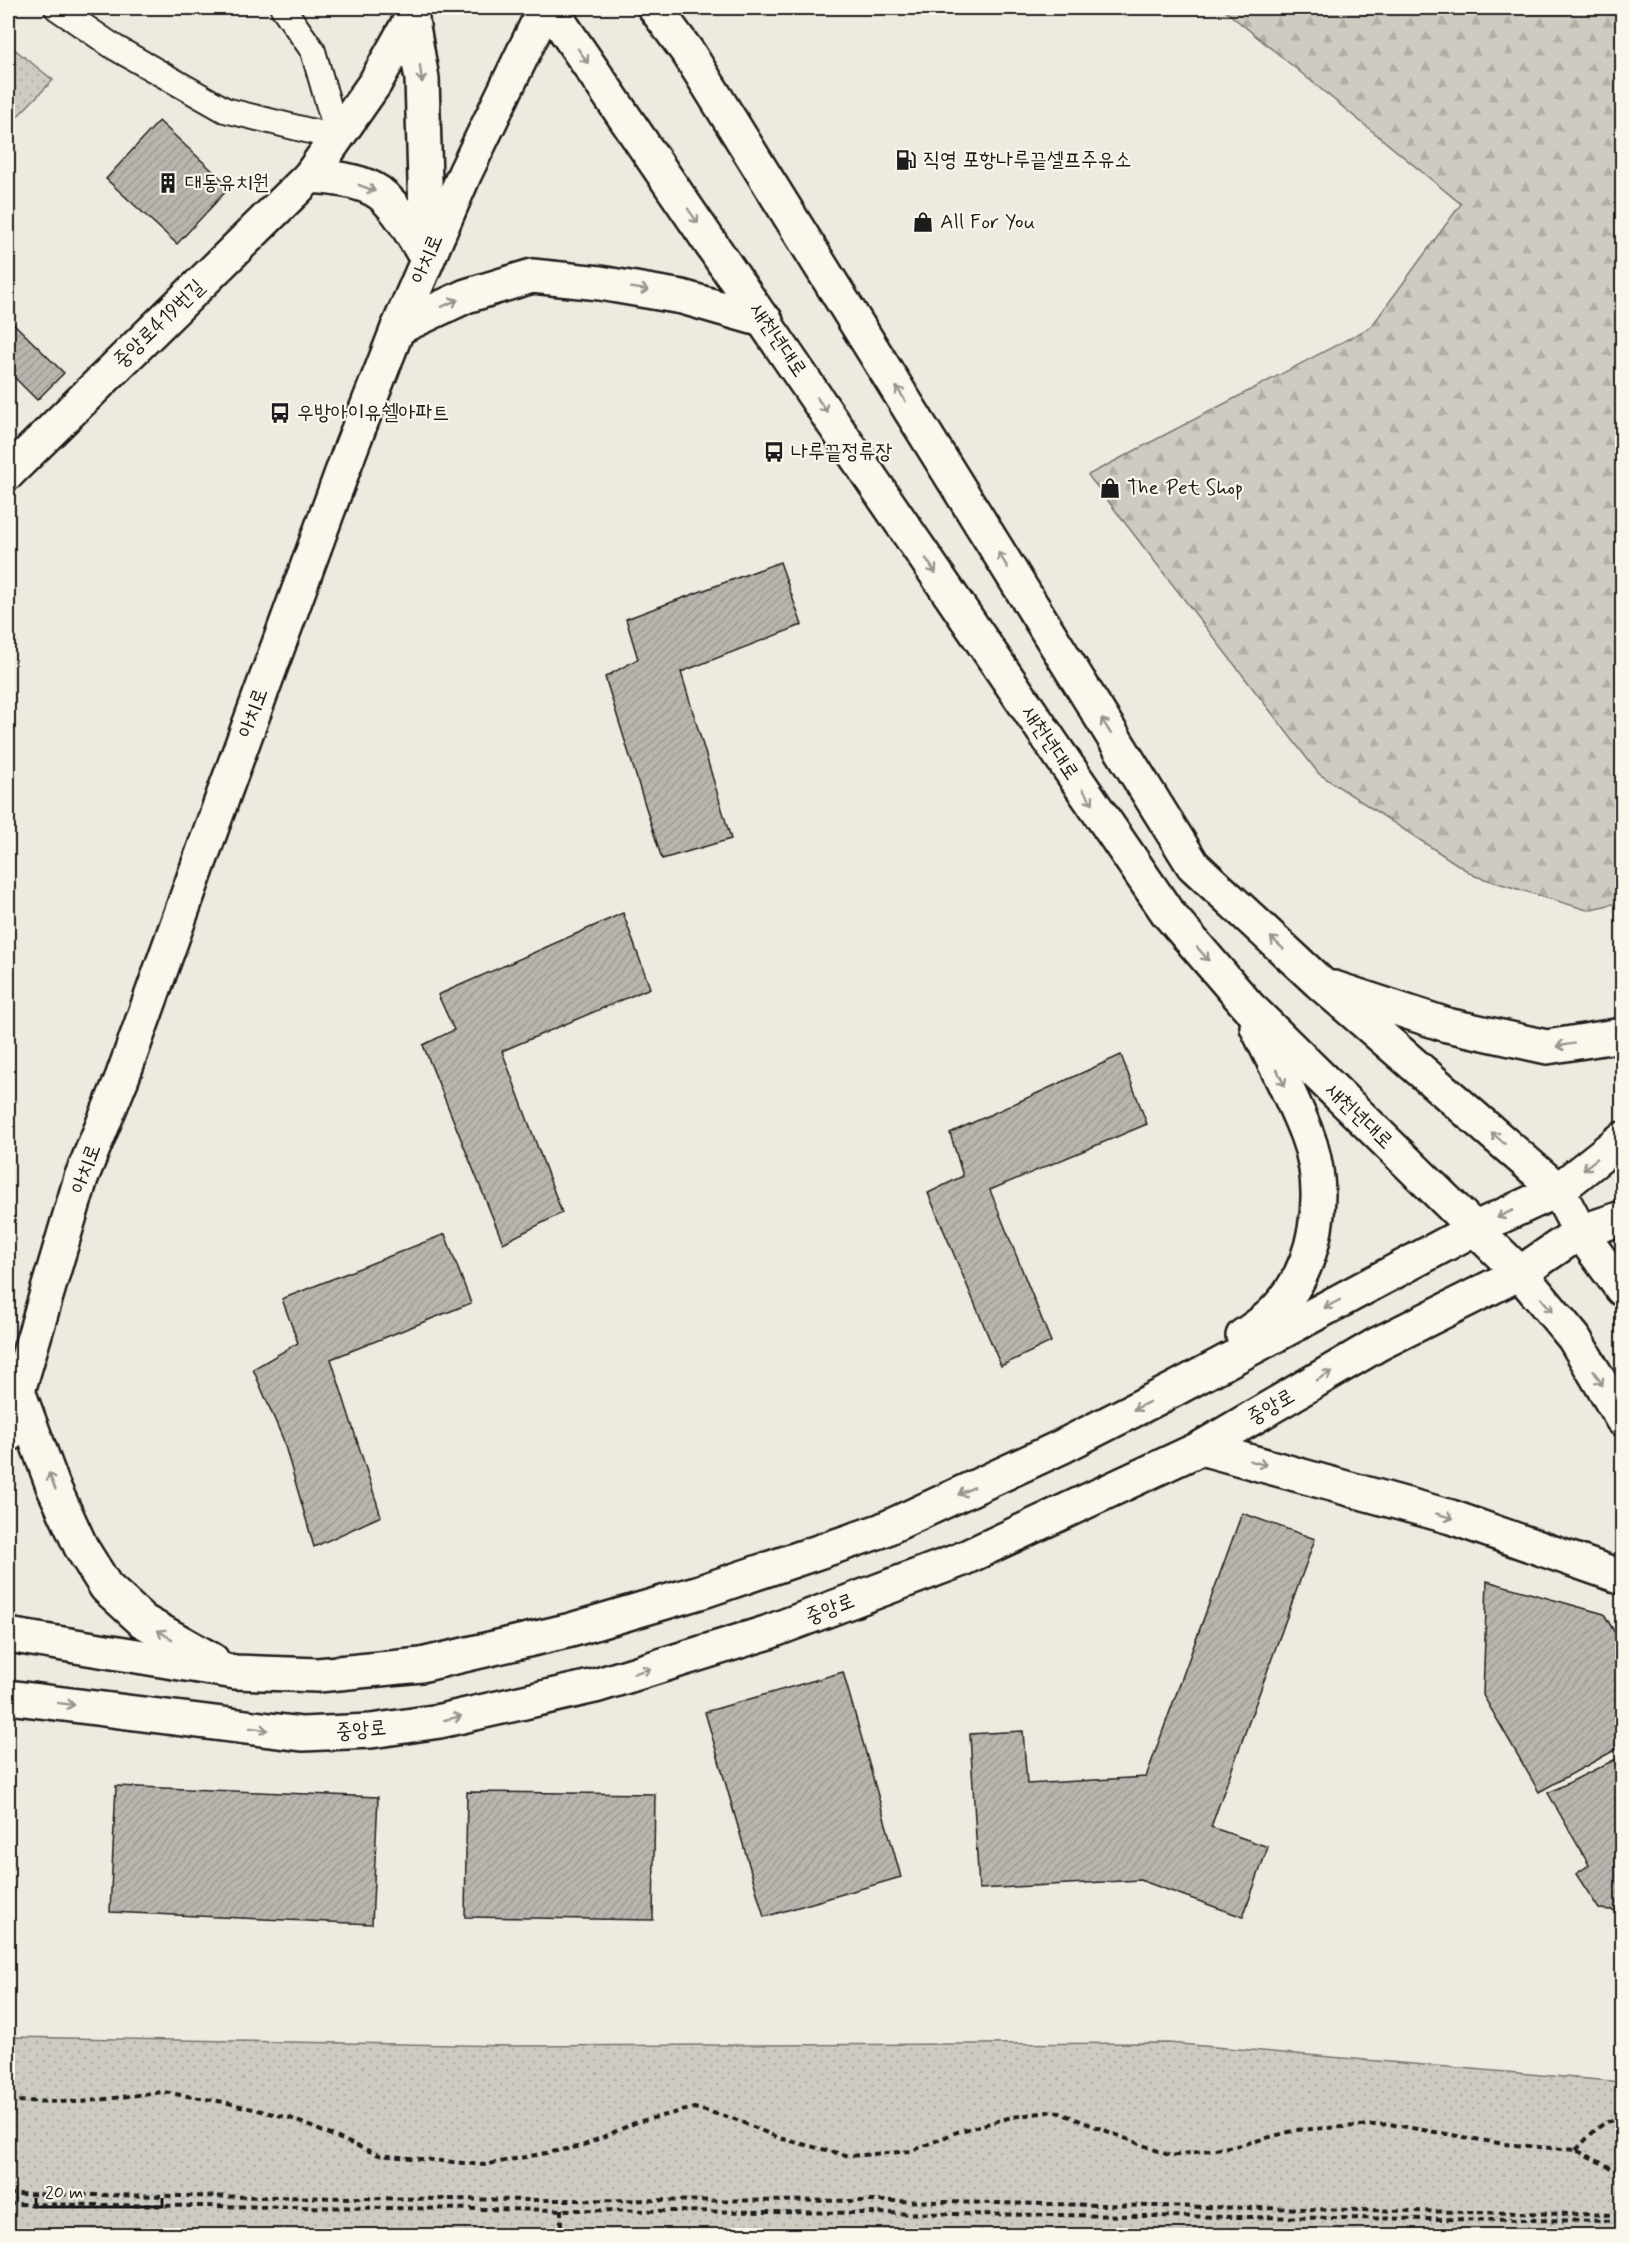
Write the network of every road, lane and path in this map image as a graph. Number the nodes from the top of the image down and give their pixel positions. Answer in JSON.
{"nodes":[{"id":1,"x":57,"y":8,"type":"edge"},
{"id":2,"x":283,"y":8,"type":"edge"},
{"id":3,"x":545,"y":8,"type":"edge"},
{"id":4,"x":550,"y":8,"type":"edge"},
{"id":5,"x":655,"y":8,"type":"edge"},
{"id":6,"x":410,"y":12,"type":"edge"},
{"id":7,"x":338,"y":138,"type":"junction"},
{"id":8,"x":310,"y":176,"type":"junction"},
{"id":9,"x":427,"y":259,"type":"junction"},
{"id":10,"x":766,"y":321,"type":"junction"},
{"id":11,"x":398,"y":328,"type":"junction"},
{"id":12,"x":12,"y":460,"type":"edge"},
{"id":13,"x":1320,"y":983,"type":"junction"},
{"id":14,"x":1248,"y":1006,"type":"junction"},
{"id":15,"x":1623,"y":1035,"type":"edge"},
{"id":16,"x":1623,"y":1139,"type":"edge"},
{"id":17,"x":1558,"y":1190,"type":"junction"},
{"id":18,"x":1623,"y":1218,"type":"edge"},
{"id":19,"x":1474,"y":1229,"type":"junction"},
{"id":20,"x":1580,"y":1232,"type":"junction"},
{"id":21,"x":1520,"y":1273,"type":"junction"},
{"id":22,"x":1623,"y":1289,"type":"edge"},
{"id":23,"x":1173,"y":1390,"type":"junction"},
{"id":24,"x":13,"y":1398,"type":"edge"},
{"id":25,"x":1623,"y":1419,"type":"edge"},
{"id":26,"x":8,"y":1435,"type":"edge"},
{"id":27,"x":1201,"y":1448,"type":"junction"},
{"id":28,"x":1623,"y":1577,"type":"edge"},
{"id":29,"x":8,"y":1635,"type":"edge"},
{"id":30,"x":235,"y":1672,"type":"junction"},
{"id":31,"x":8,"y":1697,"type":"edge"},
{"id":32,"x":8,"y":2101,"type":"edge"},
{"id":33,"x":1623,"y":2119,"type":"edge"},
{"id":34,"x":1576,"y":2150,"type":"junction"},
{"id":35,"x":1623,"y":2168,"type":"edge"},
{"id":36,"x":8,"y":2194,"type":"edge"},
{"id":37,"x":8,"y":2204,"type":"edge"},
{"id":38,"x":561,"y":2210,"type":"junction"},
{"id":39,"x":1623,"y":2215,"type":"edge"},
{"id":40,"x":1623,"y":2221,"type":"edge"},
{"id":41,"x":561,"y":2235,"type":"edge"}],
"edges":[{"from":1,"to":7,"type":"lane"},
{"from":2,"to":7,"type":"lane"},
{"from":3,"to":9,"type":"main road","name":"아치로"},
{"from":4,"to":10,"type":"main road","name":"새천년대로","one_way":true},
{"from":13,"to":5,"type":"main road","one_way":true},
{"from":6,"to":7,"type":"main road","name":"중앙로419번길"},
{"from":6,"to":9,"type":"main road","one_way":true},
{"from":7,"to":8,"type":"main road","name":"중앙로419번길"},
{"from":8,"to":9,"type":"main road","one_way":true},
{"from":8,"to":12,"type":"main road","name":"중앙로419번길"},
{"from":9,"to":11,"type":"main road","name":"아치로"},
{"from":11,"to":10,"type":"main road","one_way":true},
{"from":10,"to":14,"type":"main road","name":"새천년대로","one_way":true},
{"from":11,"to":24,"type":"main road","name":"아치로"},
{"from":15,"to":13,"type":"main road","one_way":true},
{"from":17,"to":13,"type":"main road","one_way":true},
{"from":14,"to":19,"type":"main road","name":"새천년대로"},
{"from":14,"to":23,"type":"main road","one_way":true},
{"from":16,"to":17,"type":"main road","one_way":true},
{"from":17,"to":19,"type":"main road","one_way":true},
{"from":17,"to":20,"type":"main road"},
{"from":18,"to":20,"type":"main road","name":"중앙로"},
{"from":19,"to":21,"type":"main road","name":"새천년대로"},
{"from":19,"to":23,"type":"main road","one_way":true},
{"from":20,"to":21,"type":"main road","name":"중앙로"},
{"from":20,"to":22,"type":"main road"},
{"from":21,"to":25,"type":"main road","name":"새천년대로","one_way":true},
{"from":27,"to":21,"type":"main road","name":"중앙로","one_way":true},
{"from":23,"to":30,"type":"main road","one_way":true},
{"from":24,"to":26,"type":"main road","name":"아치로"},
{"from":30,"to":24,"type":"main road","one_way":true},
{"from":27,"to":28,"type":"main road","one_way":true},
{"from":31,"to":27,"type":"main road","name":"중앙로","one_way":true},
{"from":29,"to":30,"type":"main road"},
{"from":32,"to":34,"type":"path"},
{"from":33,"to":34,"type":"path"},
{"from":34,"to":35,"type":"path"},
{"from":36,"to":39,"type":"path"},
{"from":37,"to":38,"type":"path"},
{"from":38,"to":40,"type":"path"},
{"from":38,"to":41,"type":"path"}]}
